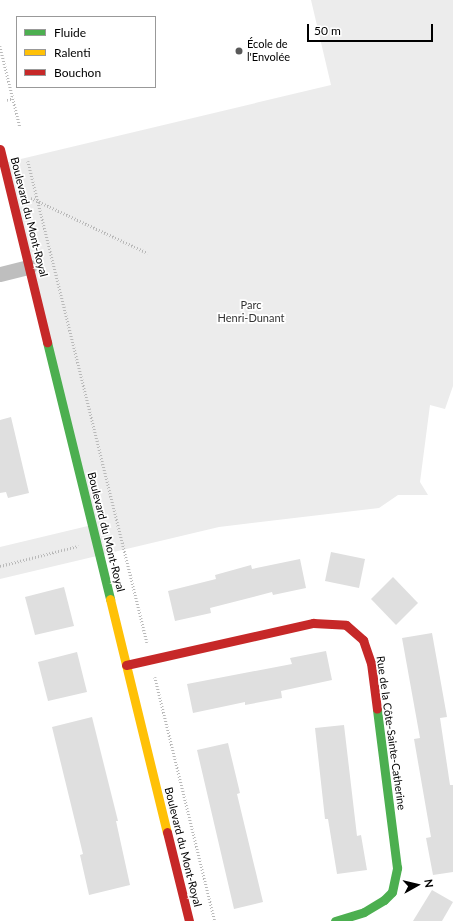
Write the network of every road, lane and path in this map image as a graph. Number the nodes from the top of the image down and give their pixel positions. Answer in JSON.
{"nodes":[{"id":1,"x":0,"y":46,"type":"edge"},
{"id":2,"x":13,"y":98,"type":"junction"},
{"id":3,"x":7,"y":100,"type":"dead end"},
{"id":4,"x":20,"y":127,"type":"dead end"},
{"id":5,"x":0,"y":149,"type":"edge"},
{"id":6,"x":28,"y":161,"type":"dead end"},
{"id":7,"x":11,"y":194,"type":"junction"},
{"id":8,"x":37,"y":199,"type":"junction"},
{"id":9,"x":148,"y":253,"type":"dead end"},
{"id":10,"x":29,"y":267,"type":"junction"},
{"id":11,"x":0,"y":274,"type":"edge"},
{"id":12,"x":96,"y":542,"type":"junction"},
{"id":13,"x":0,"y":566,"type":"edge"},
{"id":14,"x":147,"y":642,"type":"dead end"},
{"id":15,"x":126,"y":665,"type":"junction"},
{"id":16,"x":155,"y":677,"type":"dead end"},
{"id":17,"x":189,"y":921,"type":"edge"},
{"id":18,"x":215,"y":921,"type":"edge"},
{"id":19,"x":335,"y":921,"type":"edge"}],
"edges":[{"from":1,"to":2,"type":"path"},
{"from":2,"to":3,"type":"path"},
{"from":2,"to":4,"type":"path"},
{"from":5,"to":7,"type":"street","name":"Boulevard du Mont-Royal"},
{"from":6,"to":8,"type":"path"},
{"from":7,"to":8,"type":"path"},
{"from":7,"to":10,"type":"street","name":"Boulevard du Mont-Royal"},
{"from":8,"to":9,"type":"path"},
{"from":8,"to":14,"type":"path"},
{"from":10,"to":11,"type":"street"},
{"from":10,"to":12,"type":"street","name":"Boulevard du Mont-Royal"},
{"from":12,"to":13,"type":"path"},
{"from":12,"to":15,"type":"street","name":"Boulevard du Mont-Royal"},
{"from":15,"to":17,"type":"street","name":"Boulevard du Mont-Royal"},
{"from":15,"to":19,"type":"street","name":"Rue de la Côte-Sainte-Catherine"},
{"from":16,"to":18,"type":"path"}]}
